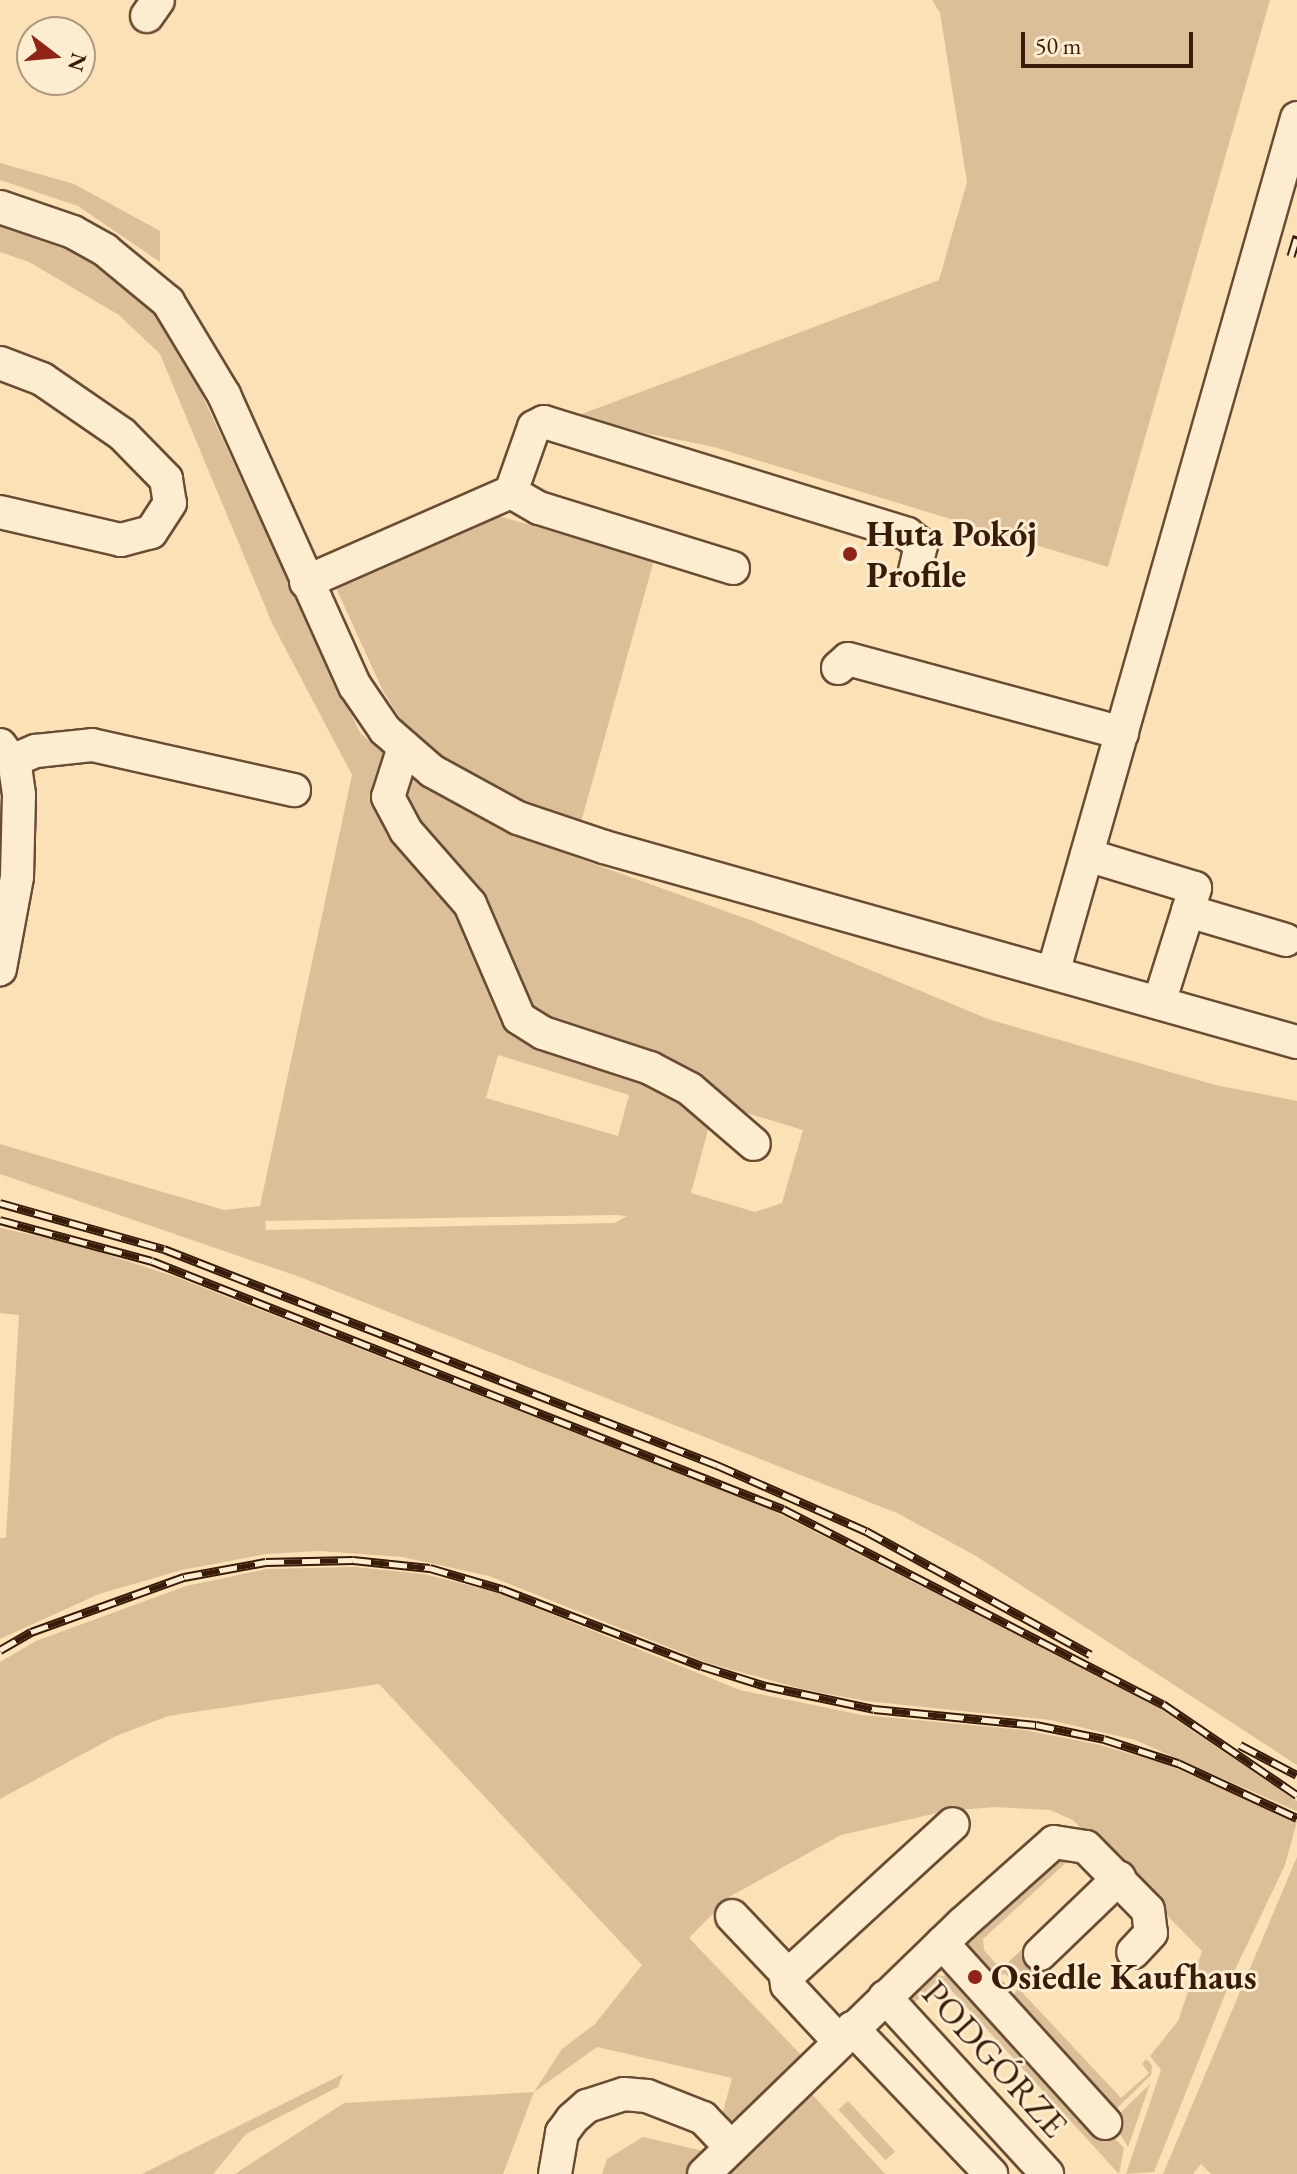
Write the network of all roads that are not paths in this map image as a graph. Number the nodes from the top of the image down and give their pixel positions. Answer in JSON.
{"nodes":[{"id":1,"x":1297,"y":118,"type":"edge"},
{"id":2,"x":0,"y":207,"type":"edge"},
{"id":3,"x":0,"y":363,"type":"edge"},
{"id":4,"x":511,"y":492,"type":"junction"},
{"id":5,"x":0,"y":512,"type":"edge"},
{"id":6,"x":733,"y":568,"type":"dead end"},
{"id":7,"x":915,"y":570,"type":"dead end"},
{"id":8,"x":306,"y":582,"type":"junction"},
{"id":9,"x":838,"y":668,"type":"dead end"},
{"id":10,"x":1122,"y":733,"type":"junction"},
{"id":11,"x":404,"y":747,"type":"junction"},
{"id":12,"x":6,"y":753,"type":"edge"},
{"id":13,"x":294,"y":790,"type":"dead end"},
{"id":14,"x":1087,"y":855,"type":"junction"},
{"id":15,"x":1188,"y":911,"type":"junction"},
{"id":16,"x":1286,"y":940,"type":"dead end"},
{"id":17,"x":0,"y":969,"type":"edge"},
{"id":18,"x":1053,"y":973,"type":"junction"},
{"id":19,"x":1159,"y":1003,"type":"junction"},
{"id":20,"x":1297,"y":1042,"type":"edge"},
{"id":21,"x":754,"y":1144,"type":"dead end"},
{"id":22,"x":953,"y":1824,"type":"dead end"},
{"id":23,"x":1119,"y":1878,"type":"junction"},
{"id":24,"x":732,"y":1916,"type":"dead end"},
{"id":25,"x":942,"y":1943,"type":"junction"},
{"id":26,"x":1133,"y":1952,"type":"dead end"},
{"id":27,"x":1040,"y":1954,"type":"tunnel mouth"},
{"id":28,"x":788,"y":1975,"type":"junction"},
{"id":29,"x":885,"y":1997,"type":"junction"},
{"id":30,"x":845,"y":2034,"type":"junction"},
{"id":31,"x":1105,"y":2123,"type":"dead end"},
{"id":32,"x":731,"y":2147,"type":"junction"},
{"id":33,"x":555,"y":2174,"type":"edge"},
{"id":34,"x":704,"y":2174,"type":"edge"},
{"id":35,"x":991,"y":2174,"type":"edge"},
{"id":36,"x":1047,"y":2174,"type":"edge"}],
"edges":[{"from":1,"to":10,"type":"street"},
{"from":2,"to":8,"type":"street"},
{"from":3,"to":5,"type":"street"},
{"from":4,"to":6,"type":"street"},
{"from":4,"to":7,"type":"street"},
{"from":4,"to":8,"type":"street"},
{"from":8,"to":11,"type":"street"},
{"from":9,"to":10,"type":"street"},
{"from":10,"to":14,"type":"street"},
{"from":11,"to":18,"type":"street"},
{"from":11,"to":21,"type":"street"},
{"from":12,"to":13,"type":"street"},
{"from":12,"to":17,"type":"street"},
{"from":14,"to":15,"type":"street"},
{"from":14,"to":18,"type":"street"},
{"from":15,"to":16,"type":"street"},
{"from":15,"to":19,"type":"street"},
{"from":18,"to":19,"type":"street"},
{"from":19,"to":20,"type":"street"},
{"from":22,"to":28,"type":"street"},
{"from":23,"to":25,"type":"street","name":"PODGÓRZE"},
{"from":23,"to":26,"type":"street","name":"PODGÓRZE"},
{"from":23,"to":27,"type":"street"},
{"from":24,"to":28,"type":"street"},
{"from":25,"to":29,"type":"street","name":"PODGÓRZE"},
{"from":25,"to":31,"type":"street","name":"PODGÓRZE"},
{"from":28,"to":30,"type":"street"},
{"from":29,"to":30,"type":"street","name":"PODGÓRZE"},
{"from":29,"to":36,"type":"street","name":"PODGÓRZE"},
{"from":30,"to":32,"type":"street","name":"PODGÓRZE"},
{"from":30,"to":35,"type":"street"},
{"from":32,"to":33,"type":"street"},
{"from":32,"to":34,"type":"street","name":"PODGÓRZE"}]}
